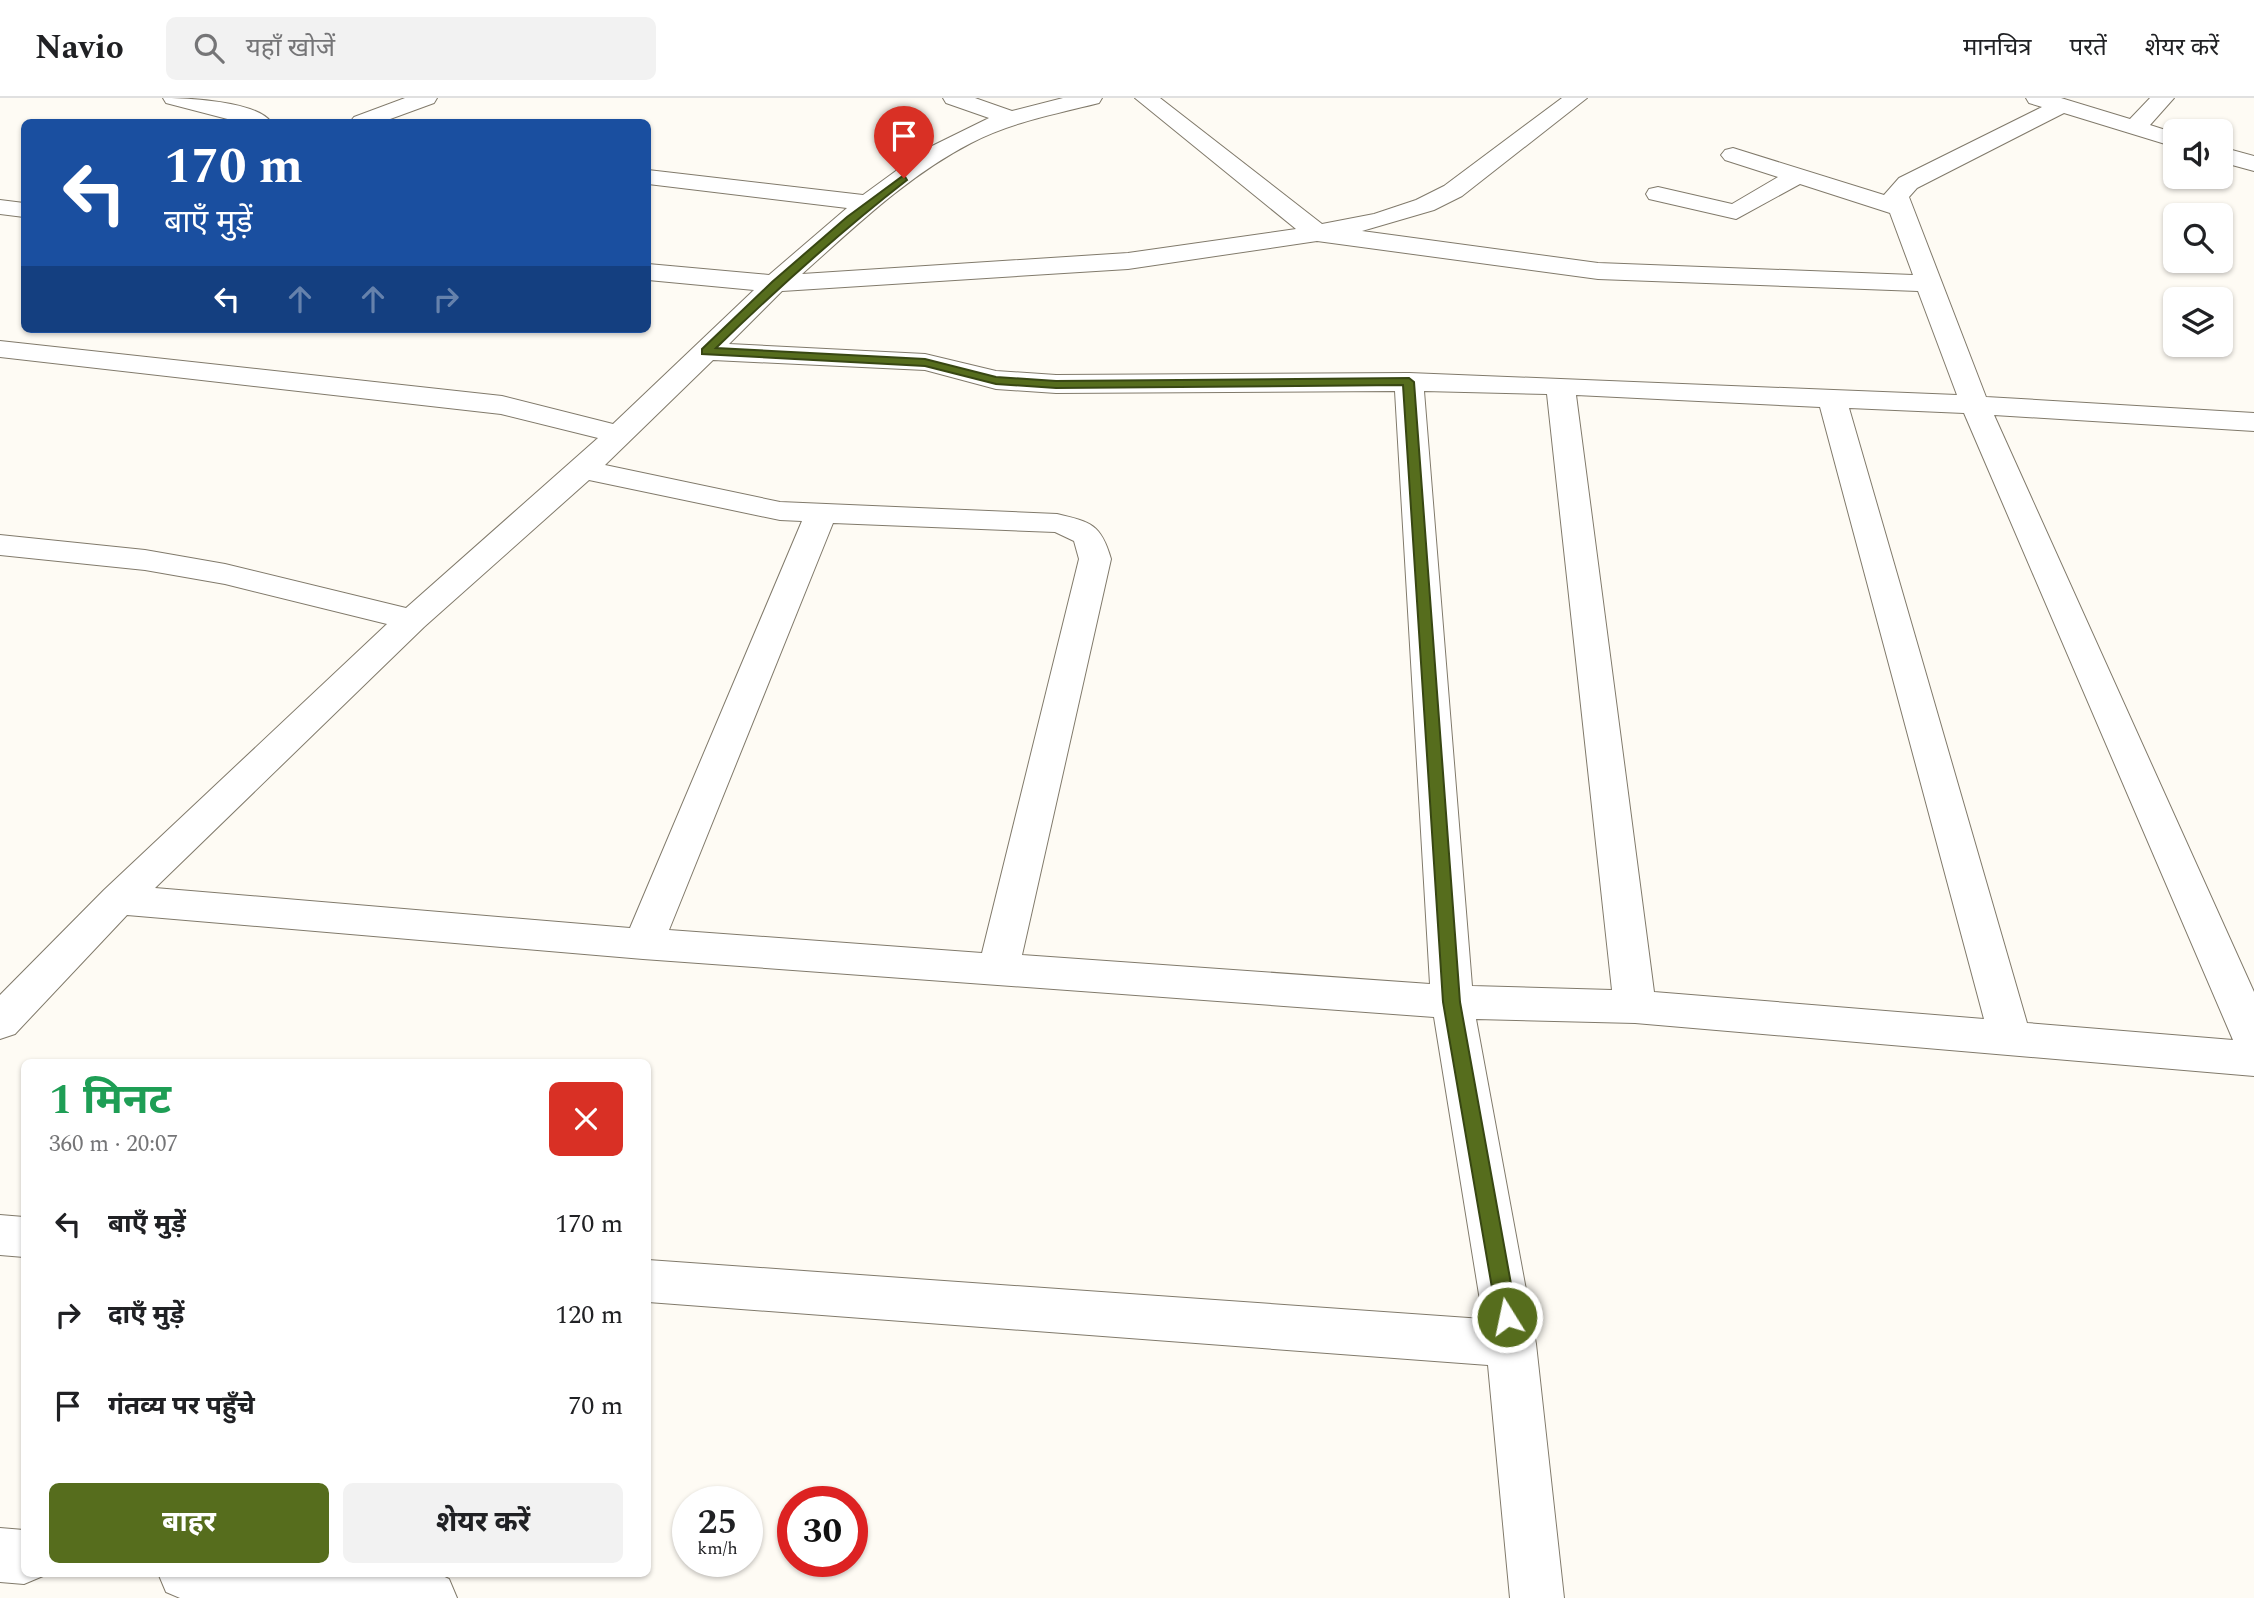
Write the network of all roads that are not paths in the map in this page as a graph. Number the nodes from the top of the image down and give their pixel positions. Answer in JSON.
{"nodes":[{"id":1,"x":174,"y":98,"type":"edge"},
{"id":2,"x":253,"y":98,"type":"edge"},
{"id":3,"x":426,"y":98,"type":"edge"},
{"id":4,"x":954,"y":98,"type":"edge"},
{"id":5,"x":1091,"y":98,"type":"edge"},
{"id":6,"x":1146,"y":98,"type":"edge"},
{"id":7,"x":1576,"y":98,"type":"edge"},
{"id":8,"x":2163,"y":98,"type":"edge"},
{"id":9,"x":2049,"y":102,"type":"edge"},
{"id":10,"x":229,"y":111,"type":"junction"},
{"id":11,"x":252,"y":119,"type":"edge"},
{"id":12,"x":370,"y":119,"type":"edge"},
{"id":13,"x":1012,"y":119,"type":"junction"},
{"id":14,"x":2135,"y":127,"type":"junction"},
{"id":15,"x":2163,"y":136,"type":"edge"},
{"id":16,"x":1733,"y":155,"type":"dead end"},
{"id":17,"x":2233,"y":158,"type":"edge"},
{"id":18,"x":2254,"y":164,"type":"edge"},
{"id":19,"x":1797,"y":176,"type":"junction"},
{"id":20,"x":651,"y":177,"type":"edge"},
{"id":21,"x":1658,"y":194,"type":"dead end"},
{"id":22,"x":870,"y":203,"type":"junction"},
{"id":23,"x":0,"y":207,"type":"edge"},
{"id":24,"x":1900,"y":208,"type":"junction"},
{"id":25,"x":21,"y":210,"type":"edge"},
{"id":26,"x":1317,"y":233,"type":"junction"},
{"id":27,"x":651,"y":272,"type":"edge"},
{"id":28,"x":1927,"y":283,"type":"junction"},
{"id":29,"x":775,"y":284,"type":"junction"},
{"id":30,"x":50,"y":333,"type":"edge"},
{"id":31,"x":0,"y":349,"type":"edge"},
{"id":32,"x":706,"y":351,"type":"junction"},
{"id":33,"x":29,"y":352,"type":"junction"},
{"id":34,"x":0,"y":375,"type":"edge"},
{"id":35,"x":1409,"y":382,"type":"junction"},
{"id":36,"x":1560,"y":386,"type":"junction"},
{"id":37,"x":1832,"y":399,"type":"junction"},
{"id":38,"x":1975,"y":405,"type":"junction"},
{"id":39,"x":2254,"y":422,"type":"edge"},
{"id":40,"x":620,"y":435,"type":"junction"},
{"id":41,"x":583,"y":470,"type":"junction"},
{"id":42,"x":821,"y":514,"type":"junction"},
{"id":43,"x":0,"y":545,"type":"edge"},
{"id":44,"x":412,"y":621,"type":"junction"},
{"id":45,"x":118,"y":900,"type":"junction"},
{"id":46,"x":643,"y":944,"type":"junction"},
{"id":47,"x":998,"y":970,"type":"junction"},
{"id":48,"x":1452,"y":1002,"type":"junction"},
{"id":49,"x":1636,"y":1007,"type":"junction"},
{"id":50,"x":0,"y":1022,"type":"edge"},
{"id":51,"x":2010,"y":1038,"type":"junction"},
{"id":52,"x":2254,"y":1039,"type":"edge"},
{"id":53,"x":2254,"y":1059,"type":"edge"},
{"id":54,"x":0,"y":1235,"type":"edge"},
{"id":55,"x":21,"y":1237,"type":"edge"},
{"id":56,"x":651,"y":1282,"type":"edge"},
{"id":57,"x":1511,"y":1344,"type":"junction"},
{"id":58,"x":0,"y":1555,"type":"edge"},
{"id":59,"x":21,"y":1557,"type":"edge"},
{"id":60,"x":223,"y":1577,"type":"edge"},
{"id":61,"x":430,"y":1598,"type":"edge"},
{"id":62,"x":1537,"y":1598,"type":"edge"}],
"edges":[{"from":1,"to":10,"type":"street"},
{"from":2,"to":10,"type":"street"},
{"from":3,"to":12,"type":"street"},
{"from":4,"to":13,"type":"street"},
{"from":5,"to":13,"type":"street"},
{"from":6,"to":26,"type":"street"},
{"from":7,"to":26,"type":"street"},
{"from":8,"to":14,"type":"street"},
{"from":9,"to":14,"type":"street"},
{"from":9,"to":24,"type":"street"},
{"from":10,"to":11,"type":"street"},
{"from":13,"to":22,"type":"street"},
{"from":14,"to":15,"type":"street"},
{"from":16,"to":19,"type":"street"},
{"from":17,"to":18,"type":"street"},
{"from":19,"to":21,"type":"street"},
{"from":19,"to":24,"type":"street"},
{"from":20,"to":22,"type":"street"},
{"from":22,"to":29,"type":"street"},
{"from":23,"to":25,"type":"street"},
{"from":24,"to":28,"type":"street"},
{"from":26,"to":28,"type":"street"},
{"from":26,"to":29,"type":"street"},
{"from":27,"to":29,"type":"street"},
{"from":28,"to":38,"type":"street"},
{"from":29,"to":32,"type":"street"},
{"from":30,"to":33,"type":"street"},
{"from":31,"to":33,"type":"street"},
{"from":32,"to":35,"type":"street"},
{"from":32,"to":40,"type":"street"},
{"from":33,"to":34,"type":"street"},
{"from":33,"to":40,"type":"street"},
{"from":35,"to":36,"type":"street"},
{"from":35,"to":48,"type":"street"},
{"from":36,"to":37,"type":"street"},
{"from":36,"to":49,"type":"street"},
{"from":37,"to":38,"type":"street"},
{"from":37,"to":51,"type":"street"},
{"from":38,"to":39,"type":"street"},
{"from":38,"to":52,"type":"street"},
{"from":40,"to":41,"type":"street"},
{"from":41,"to":42,"type":"street"},
{"from":41,"to":44,"type":"street"},
{"from":42,"to":46,"type":"street"},
{"from":42,"to":47,"type":"street"},
{"from":43,"to":44,"type":"street"},
{"from":44,"to":45,"type":"street"},
{"from":45,"to":46,"type":"street"},
{"from":45,"to":50,"type":"street"},
{"from":46,"to":47,"type":"street"},
{"from":47,"to":48,"type":"street"},
{"from":48,"to":49,"type":"street"},
{"from":48,"to":57,"type":"street"},
{"from":49,"to":51,"type":"street"},
{"from":51,"to":53,"type":"street"},
{"from":54,"to":55,"type":"street"},
{"from":56,"to":57,"type":"street"},
{"from":57,"to":62,"type":"street"},
{"from":58,"to":59,"type":"street"},
{"from":60,"to":61,"type":"street"}]}
